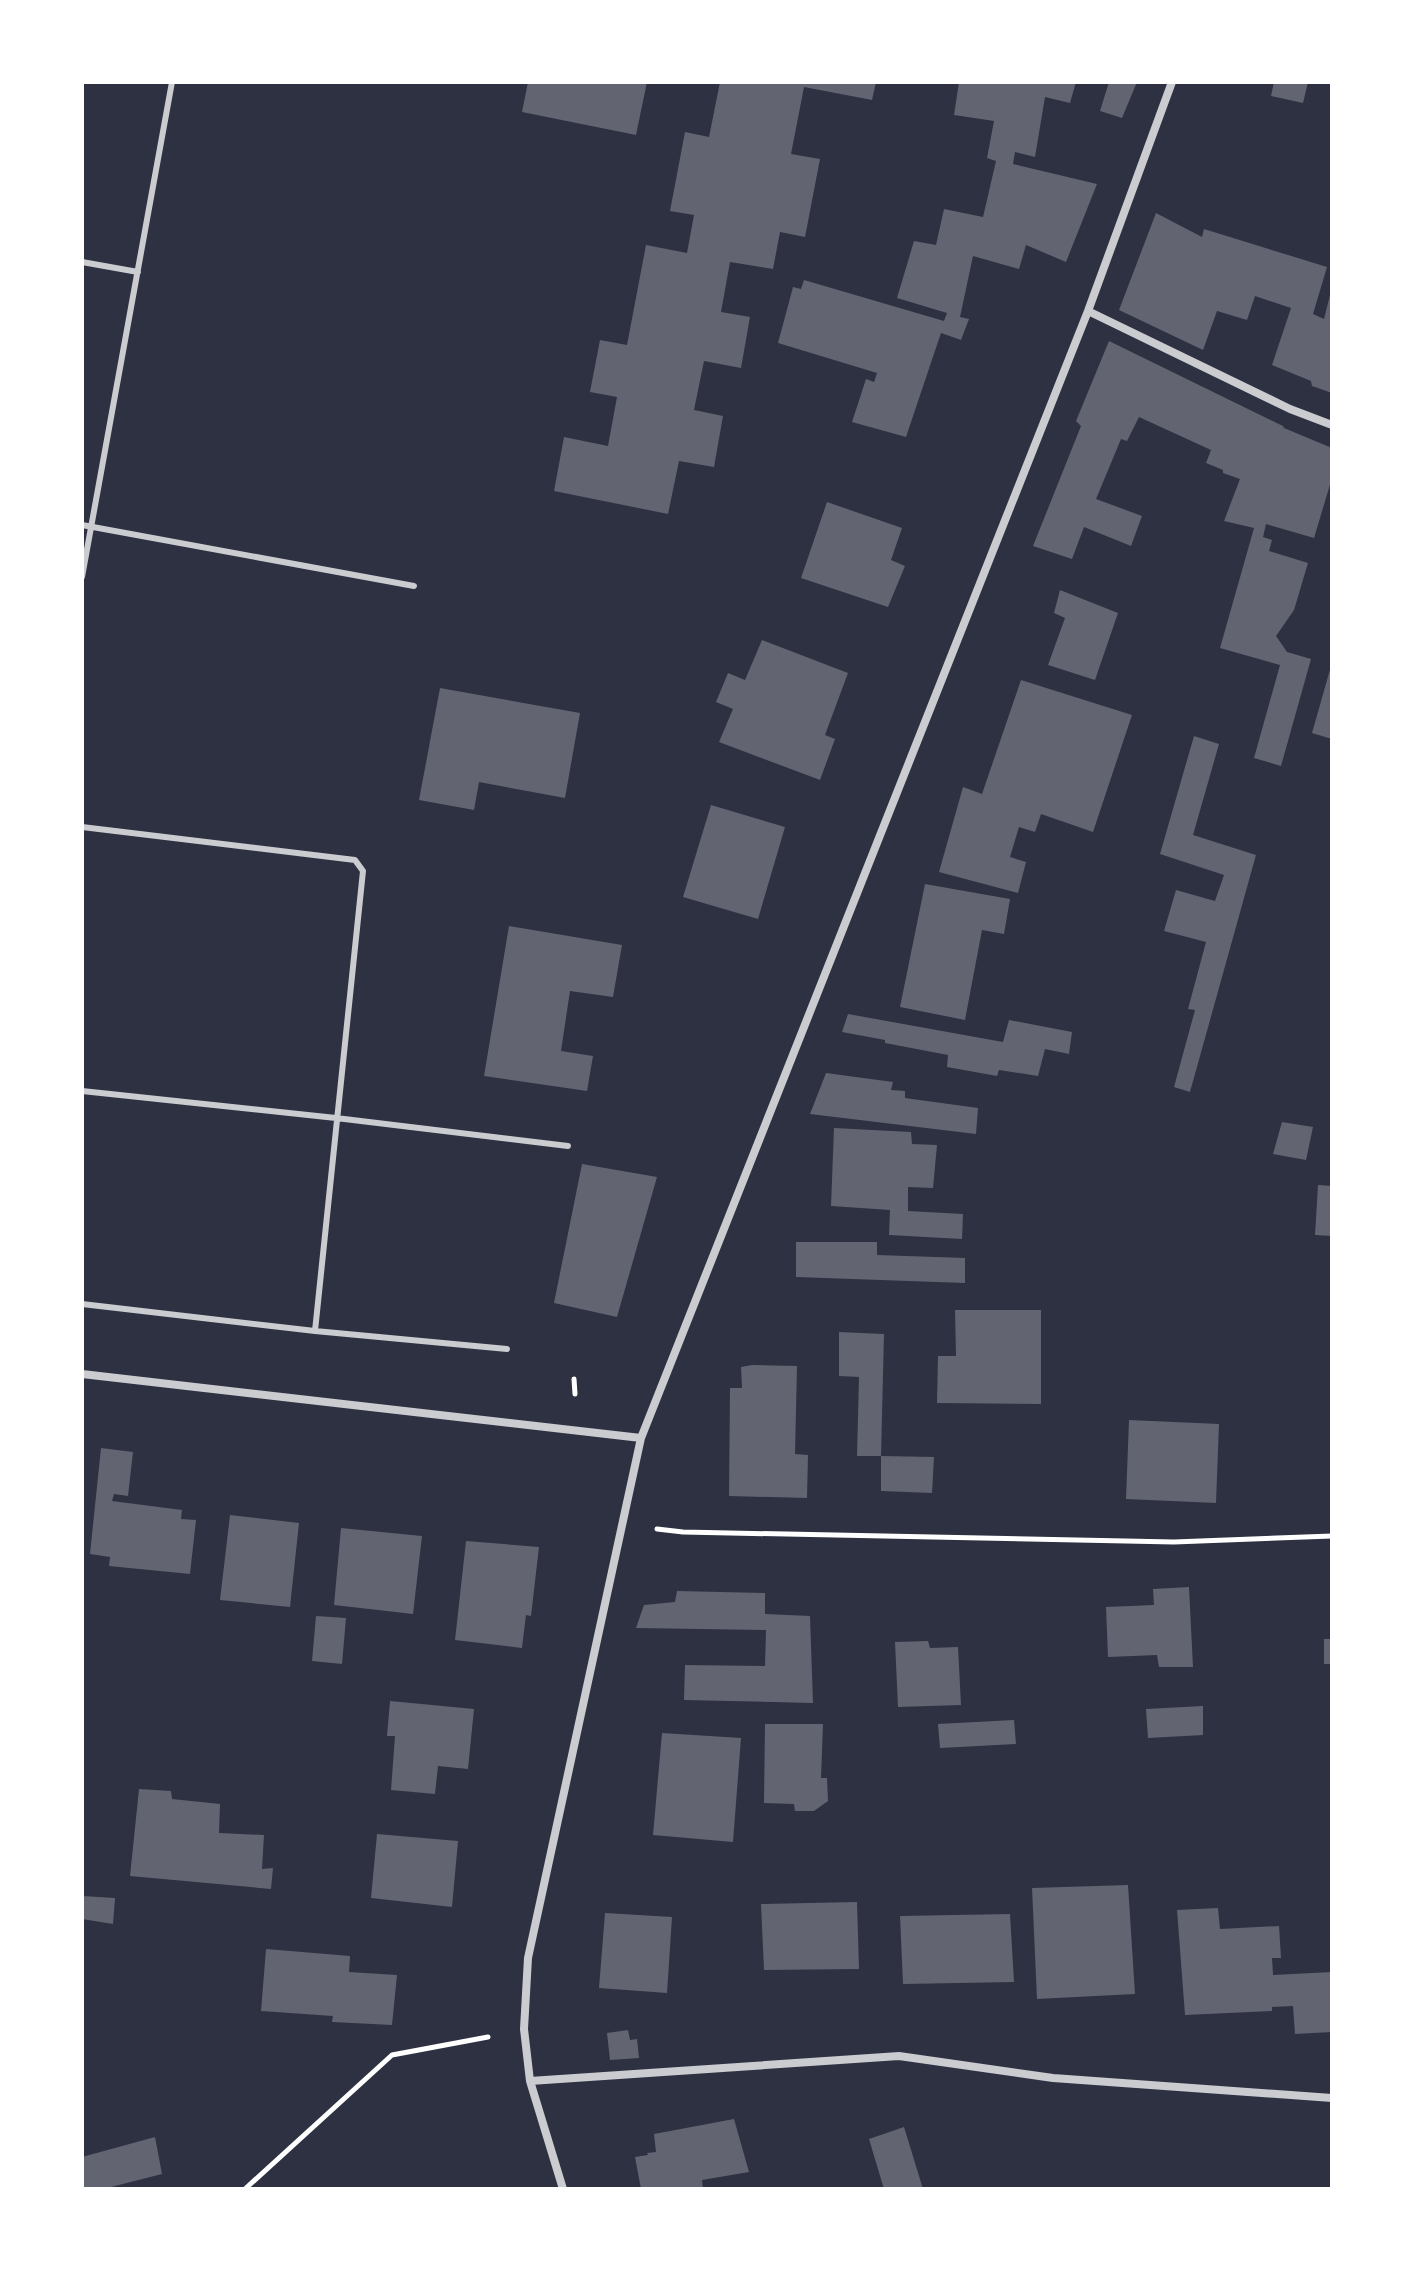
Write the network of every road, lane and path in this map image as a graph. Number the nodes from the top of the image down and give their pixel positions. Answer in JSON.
{"nodes":[{"id":1,"x":172,"y":82,"type":"edge"},
{"id":2,"x":1172,"y":82,"type":"edge"},
{"id":3,"x":82,"y":262,"type":"edge"},
{"id":4,"x":138,"y":272,"type":"junction"},
{"id":5,"x":1088,"y":311,"type":"junction"},
{"id":6,"x":1332,"y":425,"type":"edge"},
{"id":7,"x":82,"y":525,"type":"edge"},
{"id":8,"x":91,"y":527,"type":"junction"},
{"id":9,"x":82,"y":577,"type":"edge"},
{"id":10,"x":414,"y":586,"type":"dead end"},
{"id":11,"x":82,"y":827,"type":"edge"},
{"id":12,"x":82,"y":1091,"type":"edge"},
{"id":13,"x":336,"y":1118,"type":"junction"},
{"id":14,"x":568,"y":1146,"type":"dead end"},
{"id":15,"x":82,"y":1304,"type":"edge"},
{"id":16,"x":315,"y":1331,"type":"junction"},
{"id":17,"x":507,"y":1349,"type":"dead end"},
{"id":18,"x":82,"y":1374,"type":"edge"},
{"id":19,"x":574,"y":1379,"type":"dead end"},
{"id":20,"x":576,"y":1429,"type":"junction"},
{"id":21,"x":641,"y":1438,"type":"junction"},
{"id":22,"x":623,"y":1524,"type":"junction"},
{"id":23,"x":1332,"y":1536,"type":"edge"},
{"id":24,"x":524,"y":2029,"type":"junction"},
{"id":25,"x":530,"y":2081,"type":"junction"},
{"id":26,"x":1332,"y":2098,"type":"edge"},
{"id":27,"x":245,"y":2189,"type":"edge"},
{"id":28,"x":563,"y":2189,"type":"edge"}],
"edges":[{"from":1,"to":4,"type":"lane"},
{"from":2,"to":5,"type":"street"},
{"from":3,"to":4,"type":"lane"},
{"from":4,"to":8,"type":"lane"},
{"from":5,"to":6,"type":"street"},
{"from":5,"to":21,"type":"street"},
{"from":7,"to":8,"type":"lane"},
{"from":8,"to":9,"type":"lane"},
{"from":8,"to":10,"type":"lane"},
{"from":11,"to":13,"type":"lane"},
{"from":12,"to":13,"type":"lane"},
{"from":13,"to":14,"type":"lane"},
{"from":13,"to":16,"type":"lane"},
{"from":15,"to":16,"type":"lane"},
{"from":16,"to":17,"type":"lane"},
{"from":18,"to":20,"type":"street"},
{"from":19,"to":20,"type":"path"},
{"from":20,"to":21,"type":"street"},
{"from":21,"to":22,"type":"street"},
{"from":22,"to":23,"type":"path"},
{"from":22,"to":24,"type":"street"},
{"from":24,"to":25,"type":"street"},
{"from":24,"to":27,"type":"path"},
{"from":25,"to":26,"type":"street"},
{"from":25,"to":28,"type":"street"}]}
